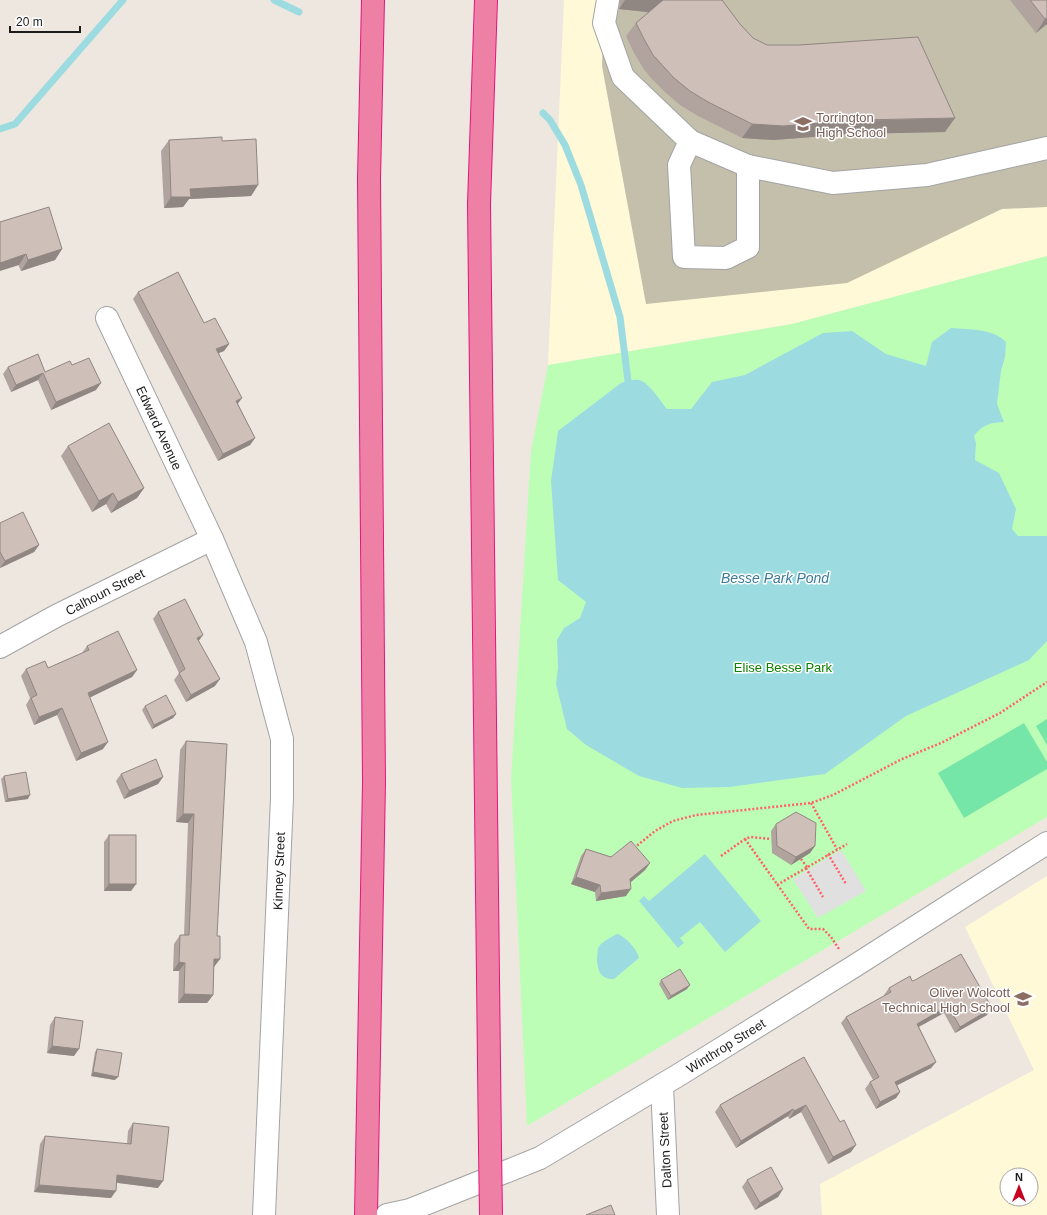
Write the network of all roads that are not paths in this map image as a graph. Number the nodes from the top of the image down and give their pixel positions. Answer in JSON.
{"nodes":[{"id":1,"x":373,"y":0,"type":"edge"},
{"id":2,"x":486,"y":0,"type":"edge"},
{"id":3,"x":608,"y":0,"type":"edge"},
{"id":4,"x":690,"y":141,"type":"junction"},
{"id":5,"x":1047,"y":148,"type":"edge"},
{"id":6,"x":748,"y":166,"type":"junction"},
{"id":7,"x":107,"y":318,"type":"dead end"},
{"id":8,"x":212,"y":539,"type":"junction"},
{"id":9,"x":0,"y":646,"type":"edge"},
{"id":10,"x":1047,"y":843,"type":"edge"},
{"id":11,"x":662,"y":1086,"type":"junction"},
{"id":12,"x":264,"y":1215,"type":"edge"},
{"id":13,"x":366,"y":1215,"type":"edge"},
{"id":14,"x":387,"y":1215,"type":"edge"},
{"id":15,"x":491,"y":1215,"type":"edge"},
{"id":16,"x":668,"y":1215,"type":"edge"}],
"edges":[{"from":1,"to":13,"type":"highway"},
{"from":2,"to":15,"type":"highway","bridge":true},
{"from":3,"to":4,"type":"street"},
{"from":4,"to":6,"type":"street"},
{"from":4,"to":6,"type":"street"},
{"from":5,"to":6,"type":"street"},
{"from":7,"to":8,"type":"street","name":"Edward Avenue"},
{"from":8,"to":9,"type":"street","name":"Calhoun Street"},
{"from":8,"to":12,"type":"street","name":"Kinney Street"},
{"from":10,"to":11,"type":"street","name":"Winthrop Street"},
{"from":11,"to":14,"type":"street","name":"Winthrop Street"},
{"from":11,"to":16,"type":"street","name":"Dalton Street"}]}
